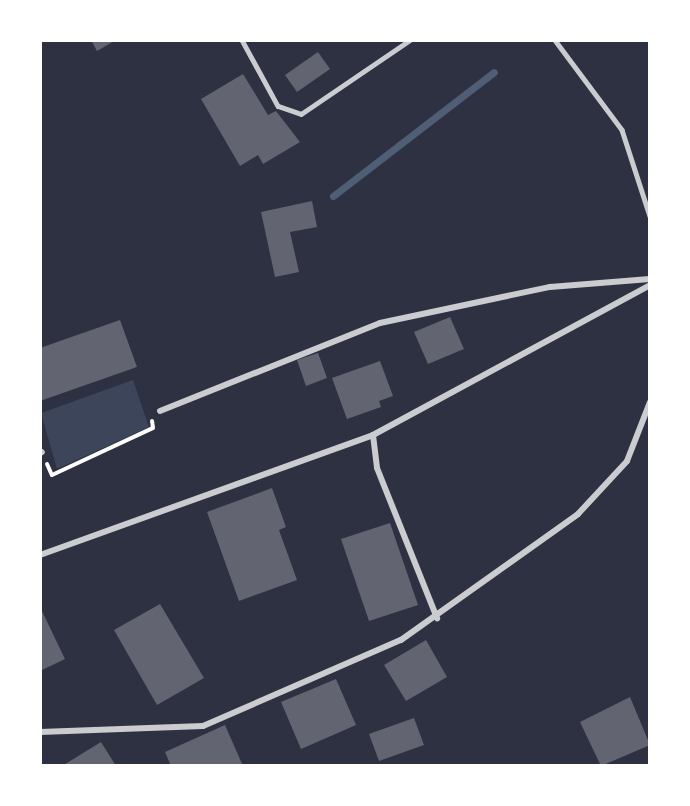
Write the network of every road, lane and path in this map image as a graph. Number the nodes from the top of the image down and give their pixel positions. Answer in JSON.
{"nodes":[{"id":1,"x":242,"y":40,"type":"edge"},
{"id":2,"x":410,"y":40,"type":"edge"},
{"id":3,"x":555,"y":40,"type":"edge"},
{"id":4,"x":650,"y":216,"type":"edge"},
{"id":5,"x":650,"y":279,"type":"edge"},
{"id":6,"x":650,"y":285,"type":"edge"},
{"id":7,"x":650,"y":402,"type":"edge"},
{"id":8,"x":160,"y":411,"type":"dead end"},
{"id":9,"x":151,"y":415,"type":"dead end"},
{"id":10,"x":373,"y":435,"type":"junction"},
{"id":11,"x":41,"y":453,"type":"edge"},
{"id":12,"x":40,"y":555,"type":"edge"},
{"id":13,"x":437,"y":618,"type":"junction"},
{"id":14,"x":40,"y":732,"type":"edge"}],
"edges":[{"from":1,"to":2,"type":"lane"},
{"from":3,"to":4,"type":"lane"},
{"from":5,"to":8,"type":"street"},
{"from":6,"to":10,"type":"street"},
{"from":7,"to":13,"type":"street"},
{"from":9,"to":11,"type":"path"},
{"from":10,"to":12,"type":"street"},
{"from":10,"to":13,"type":"street"},
{"from":13,"to":14,"type":"street"}]}
